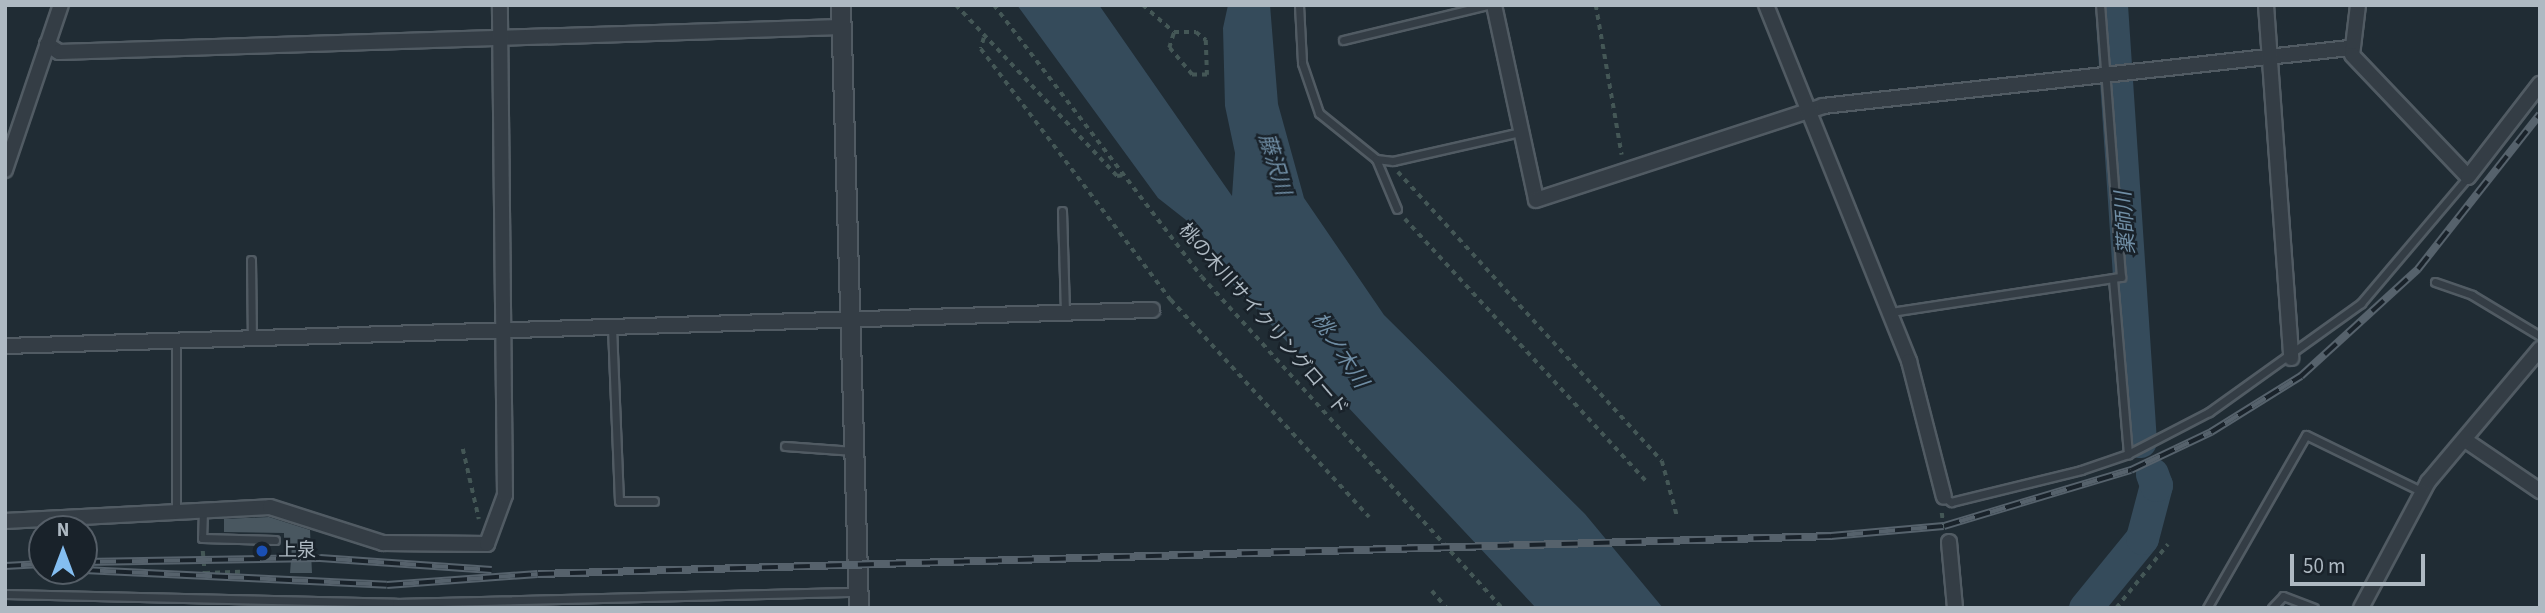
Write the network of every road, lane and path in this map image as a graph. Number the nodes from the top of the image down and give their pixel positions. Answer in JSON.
{"nodes":[{"id":1,"x":61,"y":5,"type":"edge"},
{"id":2,"x":500,"y":5,"type":"edge"},
{"id":3,"x":841,"y":5,"type":"edge"},
{"id":4,"x":956,"y":5,"type":"edge"},
{"id":5,"x":994,"y":5,"type":"edge"},
{"id":6,"x":1143,"y":5,"type":"edge"},
{"id":7,"x":1299,"y":5,"type":"edge"},
{"id":8,"x":1488,"y":5,"type":"edge"},
{"id":9,"x":1494,"y":5,"type":"edge"},
{"id":10,"x":1596,"y":5,"type":"edge"},
{"id":11,"x":1766,"y":5,"type":"edge"},
{"id":12,"x":2100,"y":5,"type":"edge"},
{"id":13,"x":2266,"y":5,"type":"edge"},
{"id":14,"x":2358,"y":5,"type":"edge"},
{"id":15,"x":841,"y":27,"type":"junction"},
{"id":16,"x":1174,"y":32,"type":"junction"},
{"id":17,"x":496,"y":38,"type":"junction"},
{"id":18,"x":984,"y":38,"type":"junction"},
{"id":19,"x":1343,"y":40,"type":"dead end"},
{"id":20,"x":47,"y":44,"type":"junction"},
{"id":21,"x":2348,"y":48,"type":"junction"},
{"id":22,"x":2269,"y":60,"type":"junction"},
{"id":23,"x":2105,"y":76,"type":"junction"},
{"id":24,"x":2540,"y":84,"type":"edge"},
{"id":25,"x":1807,"y":110,"type":"junction"},
{"id":26,"x":1521,"y":132,"type":"junction"},
{"id":27,"x":1376,"y":159,"type":"junction"},
{"id":28,"x":1387,"y":160,"type":"junction"},
{"id":29,"x":5,"y":170,"type":"edge"},
{"id":30,"x":1625,"y":170,"type":"junction"},
{"id":31,"x":1124,"y":175,"type":"junction"},
{"id":32,"x":2468,"y":177,"type":"junction"},
{"id":33,"x":1397,"y":209,"type":"joint"},
{"id":34,"x":1062,"y":211,"type":"dead end"},
{"id":35,"x":251,"y":260,"type":"dead end"},
{"id":36,"x":2113,"y":279,"type":"junction"},
{"id":37,"x":2435,"y":282,"type":"dead end"},
{"id":38,"x":1065,"y":310,"type":"junction"},
{"id":39,"x":1152,"y":310,"type":"dead end"},
{"id":40,"x":1891,"y":312,"type":"junction"},
{"id":41,"x":850,"y":320,"type":"junction"},
{"id":42,"x":612,"y":327,"type":"junction"},
{"id":43,"x":505,"y":330,"type":"junction"},
{"id":44,"x":2540,"y":336,"type":"edge"},
{"id":45,"x":252,"y":338,"type":"junction"},
{"id":46,"x":176,"y":340,"type":"junction"},
{"id":47,"x":5,"y":345,"type":"edge"},
{"id":48,"x":2540,"y":349,"type":"edge"},
{"id":49,"x":2291,"y":358,"type":"junction"},
{"id":50,"x":2465,"y":440,"type":"junction"},
{"id":51,"x":785,"y":446,"type":"dead end"},
{"id":52,"x":463,"y":449,"type":"dead end"},
{"id":53,"x":855,"y":451,"type":"junction"},
{"id":54,"x":2128,"y":454,"type":"junction"},
{"id":55,"x":1647,"y":482,"type":"dead end"},
{"id":56,"x":2540,"y":491,"type":"edge"},
{"id":57,"x":2423,"y":492,"type":"junction"},
{"id":58,"x":1944,"y":497,"type":"junction"},
{"id":59,"x":654,"y":501,"type":"dead end"},
{"id":60,"x":203,"y":510,"type":"junction"},
{"id":61,"x":176,"y":512,"type":"junction"},
{"id":62,"x":1677,"y":516,"type":"dead end"},
{"id":63,"x":1369,"y":517,"type":"dead end"},
{"id":64,"x":5,"y":521,"type":"edge"},
{"id":65,"x":490,"y":536,"type":"junction"},
{"id":66,"x":202,"y":538,"type":"junction"},
{"id":67,"x":275,"y":540,"type":"dead end"},
{"id":68,"x":1949,"y":542,"type":"joint"},
{"id":69,"x":2168,"y":544,"type":"dead end"},
{"id":70,"x":240,"y":572,"type":"dead end"},
{"id":71,"x":1432,"y":591,"type":"dead end"},
{"id":72,"x":5,"y":594,"type":"edge"},
{"id":73,"x":858,"y":600,"type":"edge"},
{"id":74,"x":396,"y":605,"type":"edge"},
{"id":75,"x":1447,"y":608,"type":"edge"},
{"id":76,"x":1502,"y":608,"type":"edge"},
{"id":77,"x":1955,"y":608,"type":"edge"},
{"id":78,"x":2116,"y":608,"type":"edge"},
{"id":79,"x":2207,"y":608,"type":"edge"},
{"id":80,"x":2273,"y":608,"type":"edge"},
{"id":81,"x":2314,"y":608,"type":"edge"},
{"id":82,"x":2361,"y":608,"type":"edge"}],
"edges":[{"from":1,"to":20,"type":"street"},
{"from":2,"to":17,"type":"street"},
{"from":3,"to":15,"type":"street"},
{"from":4,"to":18,"type":"path"},
{"from":5,"to":31,"type":"path","name":"桃の木川サイクリングロード"},
{"from":6,"to":16,"type":"path"},
{"from":7,"to":27,"type":"lane"},
{"from":8,"to":19,"type":"lane"},
{"from":9,"to":26,"type":"street"},
{"from":10,"to":30,"type":"path"},
{"from":11,"to":25,"type":"street"},
{"from":12,"to":23,"type":"lane"},
{"from":13,"to":22,"type":"street"},
{"from":14,"to":21,"type":"street"},
{"from":15,"to":17,"type":"street"},
{"from":15,"to":41,"type":"street"},
{"from":16,"to":16,"type":"path"},
{"from":17,"to":20,"type":"street"},
{"from":17,"to":43,"type":"street"},
{"from":18,"to":31,"type":"path"},
{"from":18,"to":63,"type":"path"},
{"from":20,"to":29,"type":"street"},
{"from":21,"to":22,"type":"street"},
{"from":21,"to":32,"type":"street"},
{"from":22,"to":23,"type":"street"},
{"from":22,"to":49,"type":"street"},
{"from":23,"to":25,"type":"street"},
{"from":23,"to":36,"type":"lane"},
{"from":24,"to":32,"type":"street"},
{"from":25,"to":30,"type":"street"},
{"from":25,"to":40,"type":"street"},
{"from":26,"to":28,"type":"lane"},
{"from":26,"to":30,"type":"street"},
{"from":27,"to":28,"type":"lane"},
{"from":27,"to":33,"type":"lane"},
{"from":28,"to":62,"type":"path"},
{"from":31,"to":76,"type":"path","name":"桃の木川サイクリングロード"},
{"from":32,"to":49,"type":"lane"},
{"from":33,"to":55,"type":"path"},
{"from":34,"to":38,"type":"lane"},
{"from":35,"to":45,"type":"lane"},
{"from":36,"to":40,"type":"lane"},
{"from":36,"to":54,"type":"lane"},
{"from":37,"to":44,"type":"lane"},
{"from":38,"to":39,"type":"street"},
{"from":38,"to":41,"type":"street"},
{"from":40,"to":58,"type":"street"},
{"from":41,"to":42,"type":"street"},
{"from":41,"to":53,"type":"street"},
{"from":42,"to":43,"type":"street"},
{"from":42,"to":59,"type":"lane"},
{"from":43,"to":45,"type":"street"},
{"from":43,"to":65,"type":"street"},
{"from":45,"to":46,"type":"street"},
{"from":46,"to":47,"type":"street"},
{"from":46,"to":61,"type":"lane"},
{"from":48,"to":50,"type":"street"},
{"from":49,"to":54,"type":"lane"},
{"from":50,"to":56,"type":"street"},
{"from":50,"to":57,"type":"street"},
{"from":51,"to":53,"type":"lane"},
{"from":52,"to":65,"type":"path"},
{"from":53,"to":73,"type":"street"},
{"from":54,"to":58,"type":"lane"},
{"from":57,"to":79,"type":"lane"},
{"from":57,"to":82,"type":"street"},
{"from":58,"to":68,"type":"path"},
{"from":60,"to":61,"type":"street"},
{"from":60,"to":65,"type":"street"},
{"from":60,"to":66,"type":"lane"},
{"from":61,"to":64,"type":"street"},
{"from":66,"to":67,"type":"lane"},
{"from":66,"to":70,"type":"path"},
{"from":68,"to":77,"type":"street"},
{"from":69,"to":78,"type":"path"},
{"from":71,"to":75,"type":"path"},
{"from":72,"to":74,"type":"lane"},
{"from":73,"to":74,"type":"lane"},
{"from":80,"to":81,"type":"lane"}]}
